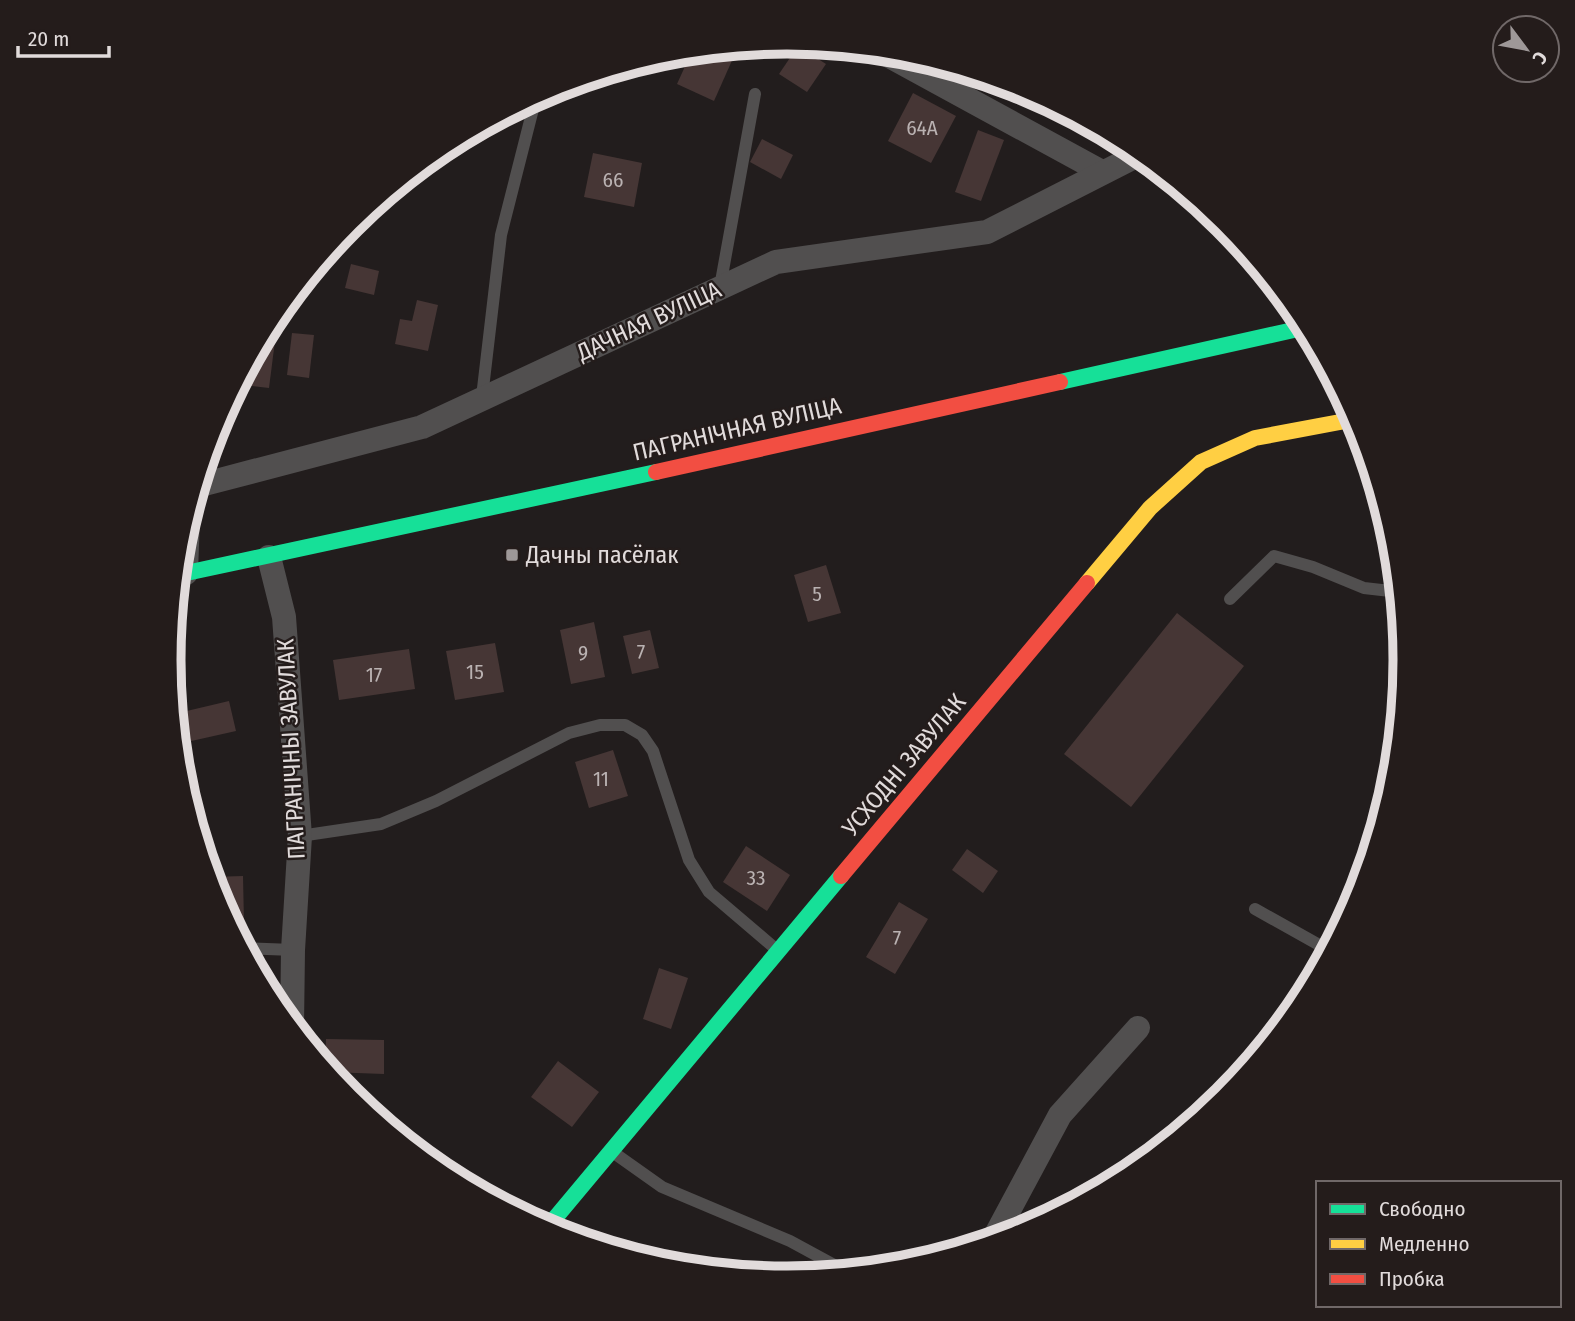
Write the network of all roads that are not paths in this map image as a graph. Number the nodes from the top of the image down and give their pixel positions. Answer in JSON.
{"nodes":[{"id":1,"x":909,"y":67,"type":"edge"},
{"id":2,"x":755,"y":94,"type":"dead end"},
{"id":3,"x":533,"y":111,"type":"edge"},
{"id":4,"x":1128,"y":159,"type":"edge"},
{"id":5,"x":1102,"y":172,"type":"junction"},
{"id":6,"x":720,"y":288,"type":"junction"},
{"id":7,"x":1296,"y":330,"type":"edge"},
{"id":8,"x":482,"y":397,"type":"junction"},
{"id":9,"x":1345,"y":421,"type":"edge"},
{"id":10,"x":208,"y":483,"type":"edge"},
{"id":11,"x":269,"y":556,"type":"junction"},
{"id":12,"x":187,"y":573,"type":"edge"},
{"id":13,"x":1390,"y":591,"type":"edge"},
{"id":14,"x":1230,"y":599,"type":"dead end"},
{"id":15,"x":300,"y":836,"type":"junction"},
{"id":16,"x":1255,"y":909,"type":"dead end"},
{"id":17,"x":1322,"y":947,"type":"edge"},
{"id":18,"x":254,"y":948,"type":"edge"},
{"id":19,"x":293,"y":950,"type":"junction"},
{"id":20,"x":778,"y":950,"type":"junction"},
{"id":21,"x":292,"y":1010,"type":"edge"},
{"id":22,"x":1138,"y":1028,"type":"dead end"},
{"id":23,"x":611,"y":1151,"type":"junction"},
{"id":24,"x":556,"y":1221,"type":"edge"},
{"id":25,"x":999,"y":1229,"type":"edge"},
{"id":26,"x":833,"y":1265,"type":"edge"}],
"edges":[{"from":1,"to":5,"type":"street"},
{"from":2,"to":6,"type":"lane"},
{"from":3,"to":8,"type":"lane"},
{"from":4,"to":5,"type":"street","name":"ДАЧНАЯ ВУЛІЦА"},
{"from":5,"to":6,"type":"street","name":"ДАЧНАЯ ВУЛІЦА"},
{"from":6,"to":8,"type":"street","name":"ДАЧНАЯ ВУЛІЦА"},
{"from":7,"to":11,"type":"street","name":"ПАГРАНІЧНАЯ ВУЛІЦА"},
{"from":8,"to":10,"type":"street","name":"ДАЧНАЯ ВУЛІЦА"},
{"from":9,"to":20,"type":"street","name":"УСХОДНІ ЗАВУЛАК"},
{"from":11,"to":12,"type":"street","name":"ПАГРАНІЧНАЯ ВУЛІЦА"},
{"from":11,"to":15,"type":"street","name":"ПАГРАНІЧНЫ ЗАВУЛАК"},
{"from":13,"to":14,"type":"lane"},
{"from":15,"to":19,"type":"street","name":"ПАГРАНІЧНЫ ЗАВУЛАК"},
{"from":15,"to":20,"type":"lane"},
{"from":16,"to":17,"type":"lane"},
{"from":18,"to":19,"type":"lane"},
{"from":19,"to":21,"type":"street","name":"ПАГРАНІЧНЫ ЗАВУЛАК"},
{"from":20,"to":23,"type":"street","name":"УСХОДНІ ЗАВУЛАК"},
{"from":22,"to":25,"type":"street"},
{"from":23,"to":24,"type":"street","name":"УСХОДНІ ЗАВУЛАК"},
{"from":23,"to":26,"type":"lane"}]}
